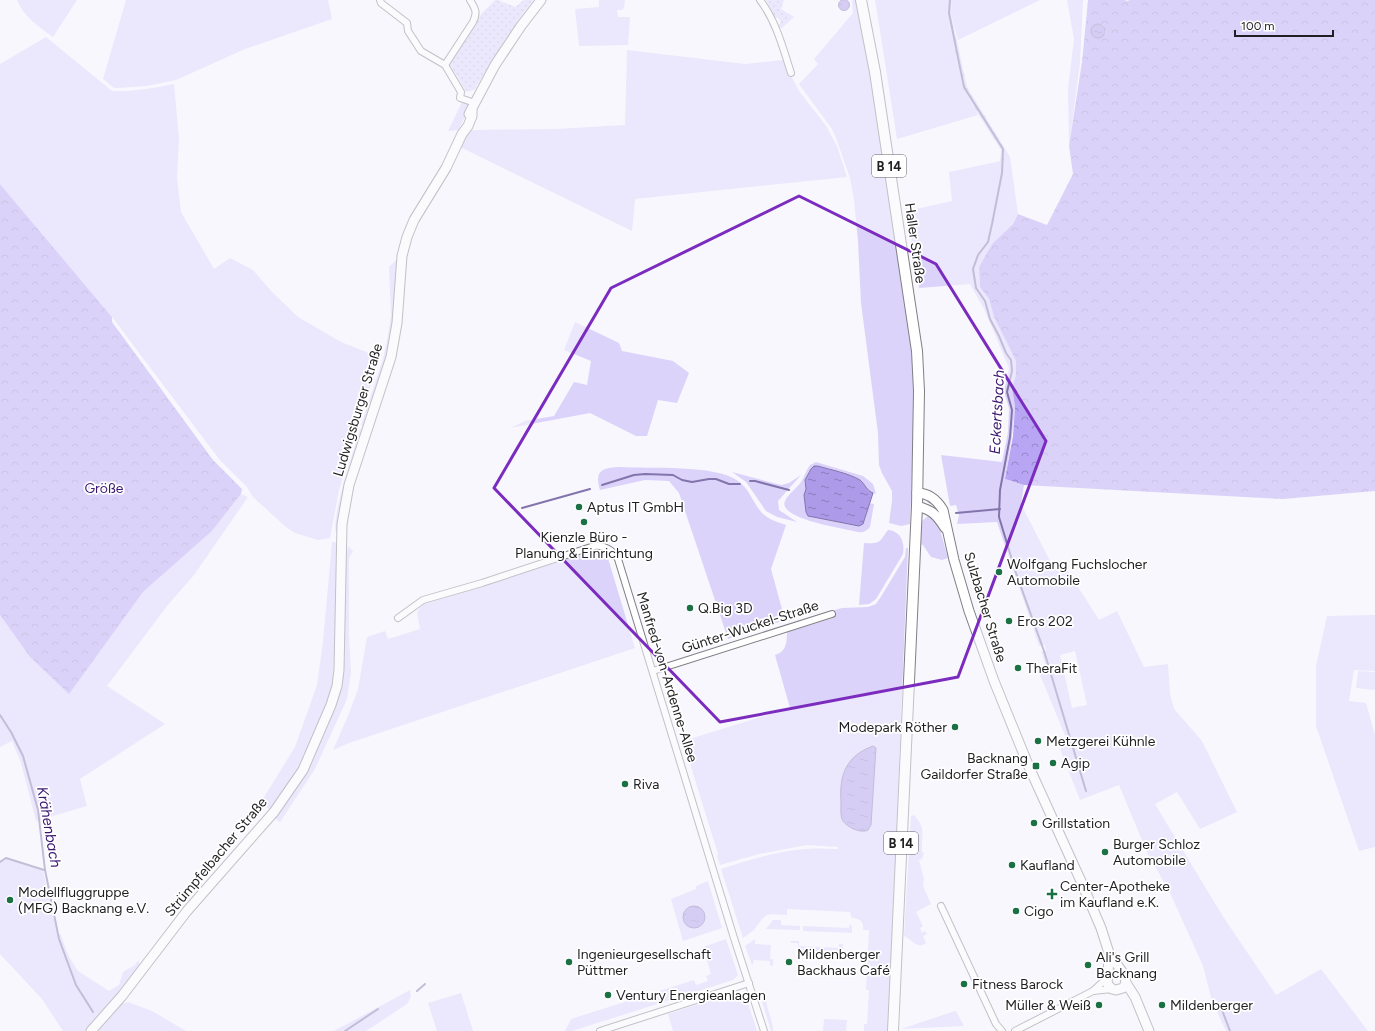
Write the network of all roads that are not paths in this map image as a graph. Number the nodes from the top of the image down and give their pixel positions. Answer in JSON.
{"nodes":[{"id":1,"x":380,"y":0,"type":"edge"},
{"id":2,"x":470,"y":0,"type":"edge"},
{"id":3,"x":541,"y":0,"type":"edge"},
{"id":4,"x":760,"y":0,"type":"edge"},
{"id":5,"x":861,"y":0,"type":"edge"},
{"id":6,"x":445,"y":65,"type":"junction"},
{"id":7,"x":790,"y":73,"type":"dead end"},
{"id":8,"x":474,"y":107,"type":"junction"},
{"id":9,"x":917,"y":493,"type":"junction"},
{"id":10,"x":917,"y":506,"type":"junction"},
{"id":11,"x":949,"y":534,"type":"junction"},
{"id":12,"x":832,"y":614,"type":"dead end"},
{"id":13,"x":398,"y":618,"type":"dead end"},
{"id":14,"x":653,"y":671,"type":"junction"},
{"id":15,"x":337,"y":686,"type":"joint"},
{"id":16,"x":941,"y":906,"type":"dead end"},
{"id":17,"x":1109,"y":953,"type":"junction"},
{"id":18,"x":1121,"y":972,"type":"junction"},
{"id":19,"x":1108,"y":977,"type":"junction"},
{"id":20,"x":748,"y":983,"type":"junction"},
{"id":21,"x":1119,"y":988,"type":"junction"},
{"id":22,"x":1093,"y":991,"type":"junction"},
{"id":23,"x":91,"y":1031,"type":"edge"},
{"id":24,"x":600,"y":1031,"type":"edge"},
{"id":25,"x":764,"y":1031,"type":"edge"},
{"id":26,"x":893,"y":1031,"type":"edge"},
{"id":27,"x":1002,"y":1031,"type":"edge"},
{"id":28,"x":1015,"y":1031,"type":"edge"},
{"id":29,"x":1149,"y":1031,"type":"edge"}],
"edges":[{"from":1,"to":6,"type":"street"},
{"from":2,"to":6,"type":"street"},
{"from":3,"to":8,"type":"street","name":"Ludwigsburger Straße"},
{"from":4,"to":7,"type":"street"},
{"from":5,"to":9,"type":"main road","name":"Haller Straße","number":"B 14"},
{"from":6,"to":8,"type":"street"},
{"from":8,"to":15,"type":"street","name":"Ludwigsburger Straße"},
{"from":9,"to":10,"type":"main road","number":"B 14"},
{"from":9,"to":11,"type":"street","name":"Sulzbacher Straße"},
{"from":10,"to":11,"type":"street"},
{"from":10,"to":26,"type":"main road","number":"B 14"},
{"from":11,"to":17,"type":"street","name":"Sulzbacher Straße"},
{"from":12,"to":14,"type":"street","name":"Günter-Wuckel-Straße"},
{"from":13,"to":14,"type":"street","name":"Manfred-von-Ardenne-Allee"},
{"from":14,"to":20,"type":"street","name":"Manfred-von-Ardenne-Allee"},
{"from":15,"to":23,"type":"street","name":"Strümpfelbacher Straße"},
{"from":16,"to":27,"type":"street"},
{"from":17,"to":18,"type":"street","name":"Sulzbacher Straße"},
{"from":17,"to":19,"type":"street","name":"Sulzbacher Straße"},
{"from":18,"to":19,"type":"street"},
{"from":18,"to":21,"type":"street","name":"Sulzbacher Straße"},
{"from":19,"to":21,"type":"street","name":"Sulzbacher Straße"},
{"from":19,"to":22,"type":"street"},
{"from":20,"to":24,"type":"street"},
{"from":20,"to":25,"type":"street","name":"Manfred-von-Ardenne-Allee"},
{"from":21,"to":22,"type":"street"},
{"from":21,"to":29,"type":"street","name":"Sulzbacher Straße"},
{"from":22,"to":28,"type":"street"}]}
